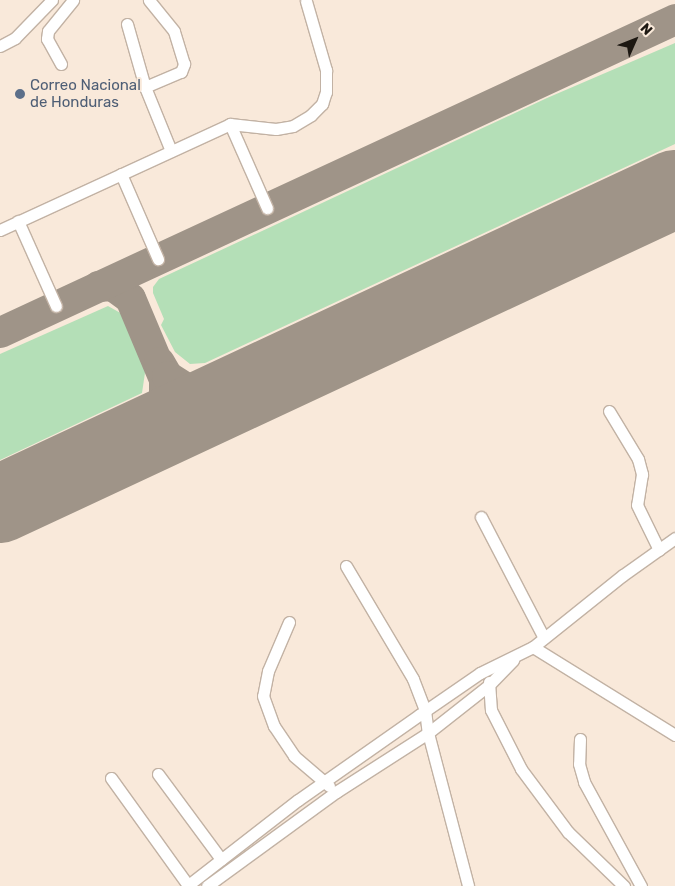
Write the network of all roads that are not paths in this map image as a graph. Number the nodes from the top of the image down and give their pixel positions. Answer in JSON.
{"nodes":[{"id":1,"x":52,"y":0,"type":"edge"},
{"id":2,"x":73,"y":0,"type":"edge"},
{"id":3,"x":149,"y":0,"type":"edge"},
{"id":4,"x":306,"y":0,"type":"edge"},
{"id":5,"x":127,"y":24,"type":"dead end"},
{"id":6,"x":0,"y":46,"type":"edge"},
{"id":7,"x":61,"y":64,"type":"dead end"},
{"id":8,"x":145,"y":87,"type":"junction"},
{"id":9,"x":230,"y":124,"type":"junction"},
{"id":10,"x":171,"y":151,"type":"junction"},
{"id":11,"x":121,"y":174,"type":"junction"},
{"id":12,"x":268,"y":208,"type":"dead end"},
{"id":13,"x":18,"y":221,"type":"junction"},
{"id":14,"x":0,"y":230,"type":"edge"},
{"id":15,"x":158,"y":259,"type":"dead end"},
{"id":16,"x":56,"y":306,"type":"dead end"},
{"id":17,"x":609,"y":411,"type":"dead end"},
{"id":18,"x":481,"y":517,"type":"dead end"},
{"id":19,"x":675,"y":538,"type":"edge"},
{"id":20,"x":659,"y":550,"type":"junction"},
{"id":21,"x":346,"y":566,"type":"dead end"},
{"id":22,"x":289,"y":622,"type":"dead end"},
{"id":23,"x":544,"y":638,"type":"junction"},
{"id":24,"x":533,"y":647,"type":"junction"},
{"id":25,"x":518,"y":655,"type":"junction"},
{"id":26,"x":487,"y":670,"type":"junction"},
{"id":27,"x":489,"y":685,"type":"junction"},
{"id":28,"x":425,"y":710,"type":"junction"},
{"id":29,"x":428,"y":733,"type":"junction"},
{"id":30,"x":675,"y":735,"type":"edge"},
{"id":31,"x":580,"y":739,"type":"dead end"},
{"id":32,"x":158,"y":774,"type":"dead end"},
{"id":33,"x":110,"y":778,"type":"dead end"},
{"id":34,"x":323,"y":782,"type":"junction"},
{"id":35,"x":336,"y":792,"type":"junction"},
{"id":36,"x":221,"y":859,"type":"junction"},
{"id":37,"x":187,"y":885,"type":"edge"},
{"id":38,"x":207,"y":886,"type":"edge"},
{"id":39,"x":468,"y":886,"type":"edge"},
{"id":40,"x":624,"y":886,"type":"edge"},
{"id":41,"x":641,"y":886,"type":"edge"}],
"edges":[{"from":1,"to":6,"type":"lane"},
{"from":2,"to":7,"type":"lane"},
{"from":3,"to":8,"type":"lane"},
{"from":4,"to":9,"type":"lane"},
{"from":5,"to":8,"type":"lane"},
{"from":8,"to":10,"type":"lane"},
{"from":9,"to":10,"type":"lane"},
{"from":9,"to":12,"type":"lane"},
{"from":10,"to":11,"type":"lane"},
{"from":11,"to":13,"type":"lane"},
{"from":11,"to":15,"type":"lane"},
{"from":13,"to":14,"type":"lane"},
{"from":13,"to":16,"type":"lane"},
{"from":17,"to":20,"type":"lane"},
{"from":18,"to":23,"type":"lane"},
{"from":19,"to":20,"type":"lane"},
{"from":20,"to":23,"type":"lane"},
{"from":21,"to":28,"type":"lane"},
{"from":22,"to":34,"type":"lane"},
{"from":23,"to":24,"type":"lane"},
{"from":24,"to":25,"type":"lane"},
{"from":24,"to":30,"type":"lane"},
{"from":25,"to":26,"type":"lane"},
{"from":25,"to":27,"type":"lane"},
{"from":26,"to":27,"type":"lane"},
{"from":26,"to":28,"type":"lane"},
{"from":27,"to":29,"type":"lane"},
{"from":27,"to":40,"type":"lane"},
{"from":28,"to":29,"type":"lane"},
{"from":28,"to":34,"type":"lane"},
{"from":29,"to":35,"type":"lane"},
{"from":29,"to":39,"type":"lane"},
{"from":31,"to":41,"type":"lane"},
{"from":32,"to":36,"type":"lane"},
{"from":33,"to":37,"type":"lane"},
{"from":34,"to":35,"type":"lane"},
{"from":34,"to":36,"type":"lane"},
{"from":35,"to":38,"type":"lane"},
{"from":36,"to":37,"type":"lane"}]}
